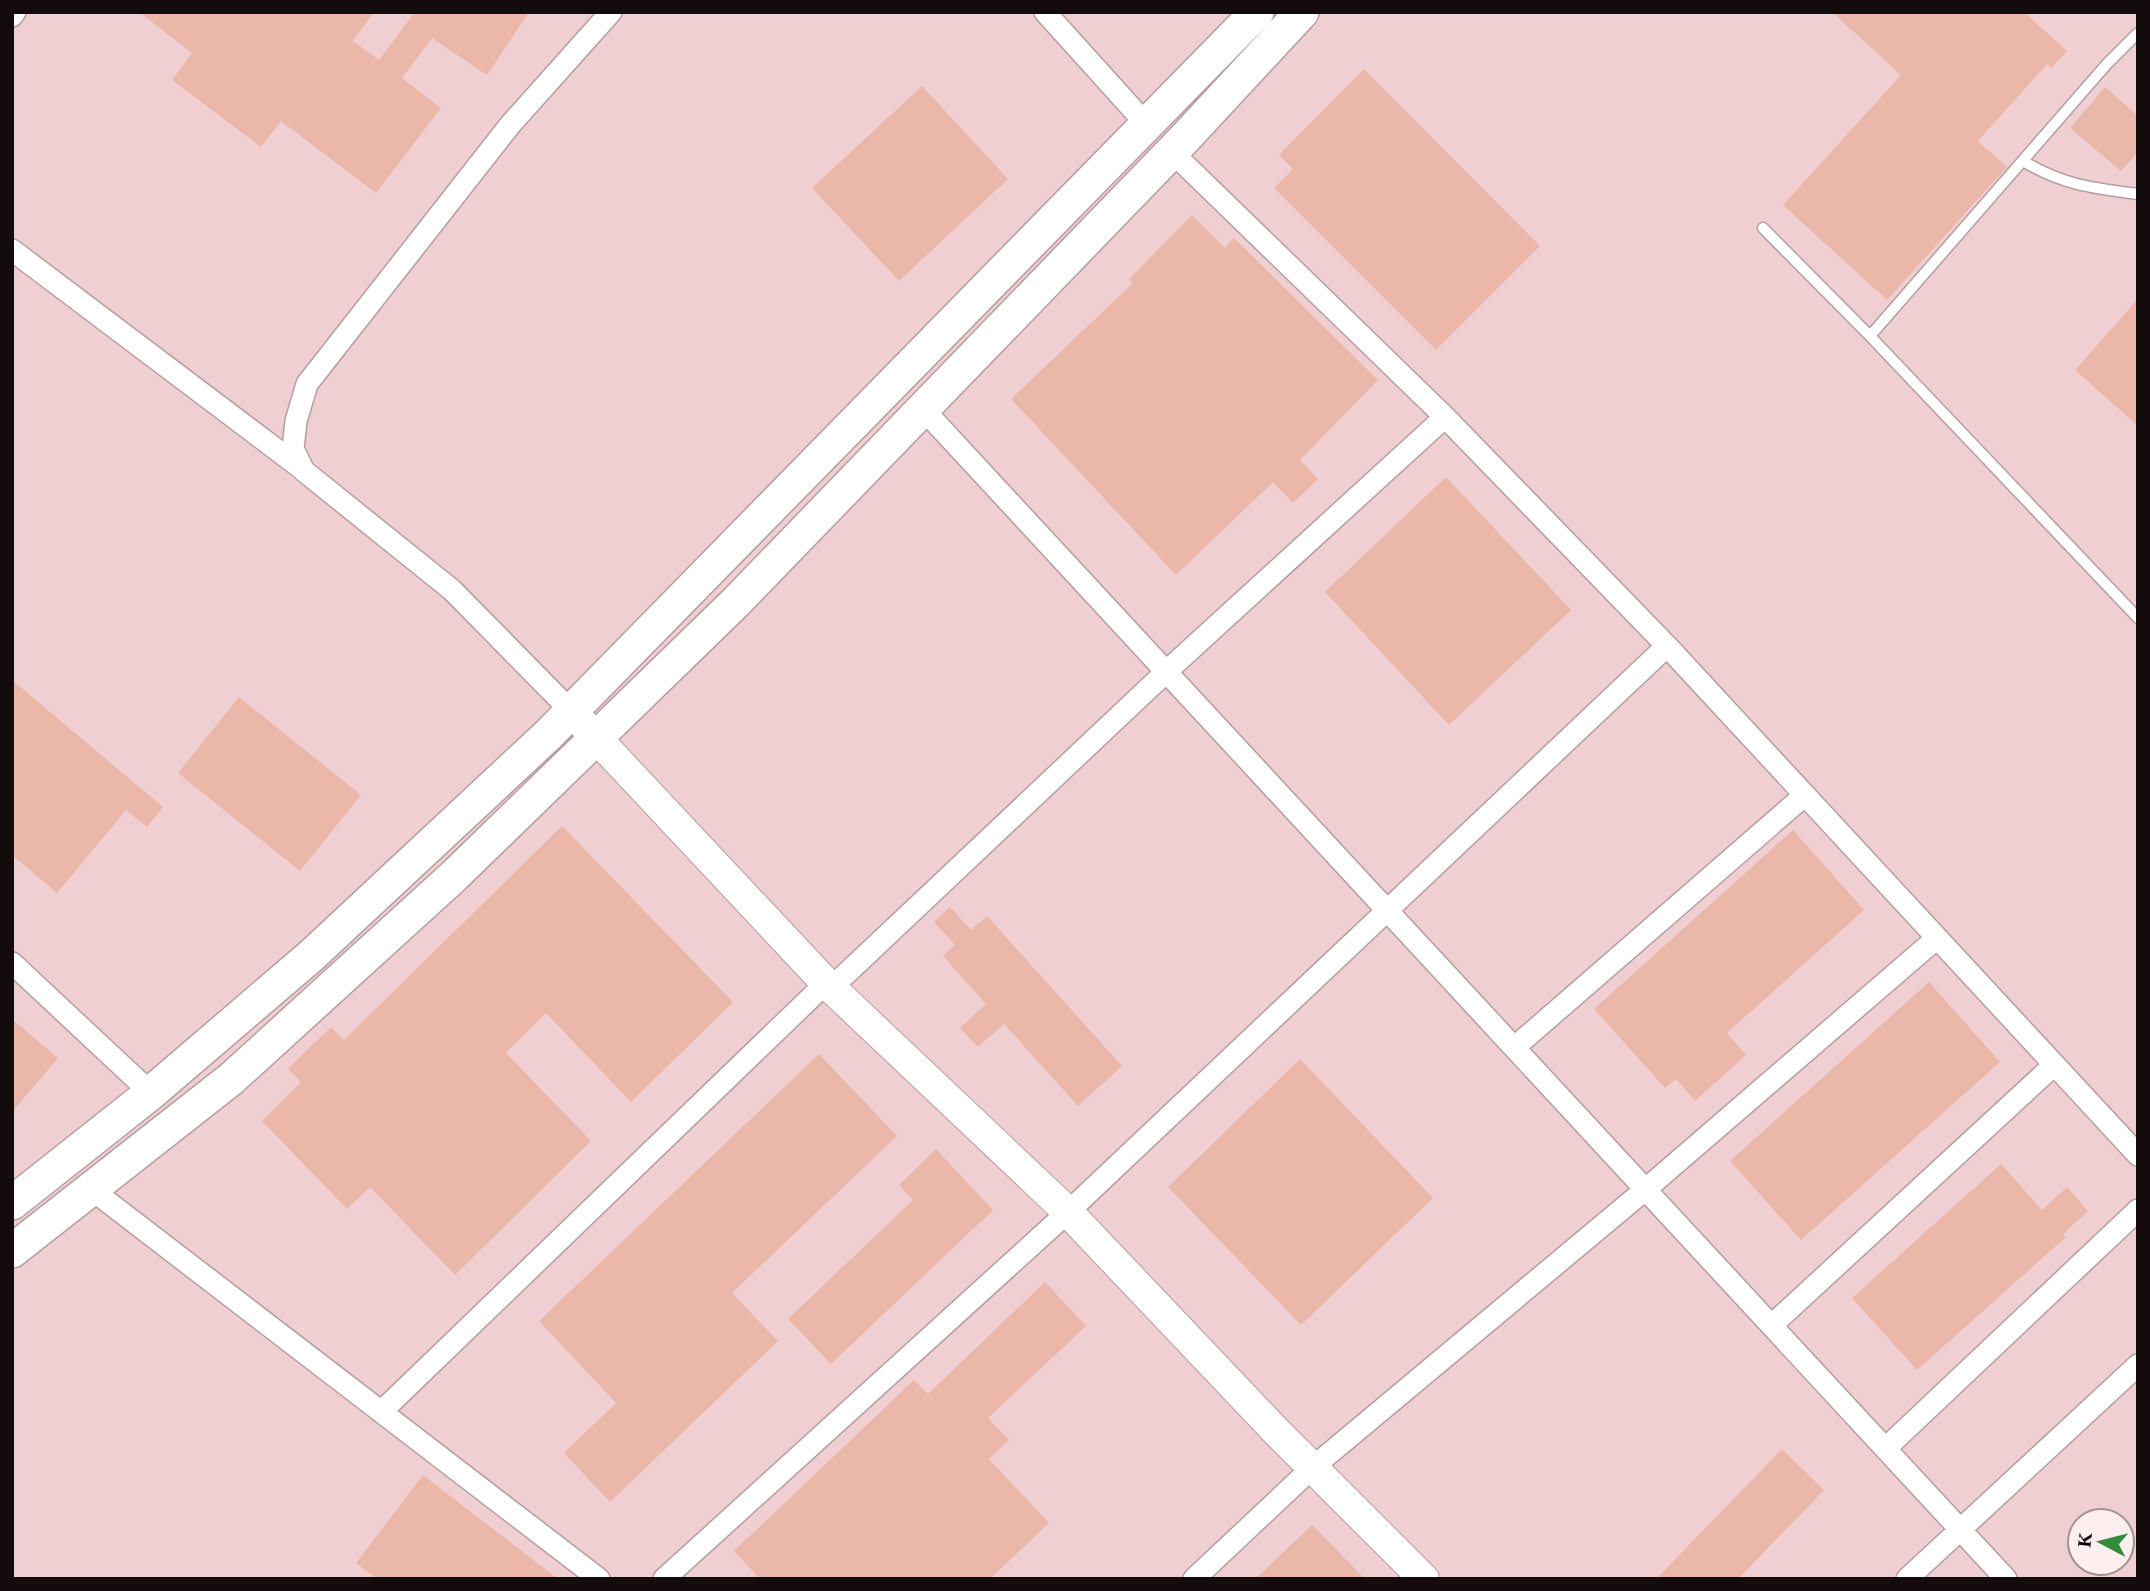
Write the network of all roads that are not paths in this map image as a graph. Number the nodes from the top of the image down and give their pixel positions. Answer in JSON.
{"nodes":[{"id":1,"x":611,"y":12,"type":"edge"},
{"id":2,"x":1045,"y":12,"type":"edge"},
{"id":3,"x":1257,"y":12,"type":"edge"},
{"id":4,"x":1302,"y":12,"type":"edge"},
{"id":5,"x":2138,"y":33,"type":"edge"},
{"id":6,"x":1147,"y":125,"type":"junction"},
{"id":7,"x":1172,"y":152,"type":"junction"},
{"id":8,"x":2023,"y":161,"type":"junction"},
{"id":9,"x":2138,"y":194,"type":"edge"},
{"id":10,"x":1763,"y":228,"type":"dead end"},
{"id":11,"x":12,"y":250,"type":"edge"},
{"id":12,"x":1870,"y":336,"type":"junction"},
{"id":13,"x":923,"y":409,"type":"junction"},
{"id":14,"x":1445,"y":417,"type":"junction"},
{"id":15,"x":304,"y":471,"type":"junction"},
{"id":16,"x":2138,"y":618,"type":"edge"},
{"id":17,"x":1667,"y":646,"type":"junction"},
{"id":18,"x":1167,"y":671,"type":"junction"},
{"id":19,"x":571,"y":711,"type":"junction"},
{"id":20,"x":596,"y":738,"type":"junction"},
{"id":21,"x":1805,"y":795,"type":"junction"},
{"id":22,"x":1388,"y":911,"type":"junction"},
{"id":23,"x":1937,"y":938,"type":"junction"},
{"id":24,"x":12,"y":962,"type":"edge"},
{"id":25,"x":829,"y":985,"type":"junction"},
{"id":26,"x":1515,"y":1047,"type":"junction"},
{"id":27,"x":2054,"y":1065,"type":"junction"},
{"id":28,"x":151,"y":1093,"type":"junction"},
{"id":29,"x":2138,"y":1155,"type":"edge"},
{"id":30,"x":91,"y":1189,"type":"junction"},
{"id":31,"x":1646,"y":1189,"type":"junction"},
{"id":32,"x":12,"y":1203,"type":"edge"},
{"id":33,"x":2138,"y":1210,"type":"edge"},
{"id":34,"x":1068,"y":1212,"type":"junction"},
{"id":35,"x":12,"y":1251,"type":"edge"},
{"id":36,"x":1772,"y":1325,"type":"junction"},
{"id":37,"x":2138,"y":1365,"type":"edge"},
{"id":38,"x":381,"y":1412,"type":"junction"},
{"id":39,"x":1886,"y":1448,"type":"junction"},
{"id":40,"x":1312,"y":1468,"type":"junction"},
{"id":41,"x":1961,"y":1529,"type":"junction"},
{"id":42,"x":599,"y":1579,"type":"edge"},
{"id":43,"x":664,"y":1579,"type":"edge"},
{"id":44,"x":1194,"y":1579,"type":"edge"},
{"id":45,"x":1424,"y":1579,"type":"edge"},
{"id":46,"x":1907,"y":1579,"type":"edge"},
{"id":47,"x":2006,"y":1579,"type":"edge"}],
"edges":[{"from":1,"to":15,"type":"street"},
{"from":2,"to":6,"type":"street"},
{"from":3,"to":6,"type":"main road"},
{"from":4,"to":7,"type":"main road"},
{"from":5,"to":8,"type":"lane"},
{"from":6,"to":19,"type":"main road"},
{"from":7,"to":13,"type":"main road"},
{"from":7,"to":14,"type":"street"},
{"from":8,"to":9,"type":"lane"},
{"from":8,"to":12,"type":"lane"},
{"from":10,"to":12,"type":"lane"},
{"from":11,"to":15,"type":"street"},
{"from":12,"to":16,"type":"lane"},
{"from":13,"to":18,"type":"street"},
{"from":13,"to":20,"type":"main road"},
{"from":14,"to":17,"type":"street"},
{"from":14,"to":18,"type":"street"},
{"from":15,"to":19,"type":"street"},
{"from":17,"to":21,"type":"street"},
{"from":17,"to":22,"type":"street"},
{"from":18,"to":22,"type":"street"},
{"from":18,"to":25,"type":"street"},
{"from":19,"to":20,"type":"street"},
{"from":19,"to":28,"type":"main road"},
{"from":20,"to":25,"type":"street"},
{"from":20,"to":30,"type":"main road"},
{"from":21,"to":23,"type":"street"},
{"from":21,"to":26,"type":"street"},
{"from":22,"to":26,"type":"street"},
{"from":22,"to":34,"type":"street"},
{"from":23,"to":27,"type":"street"},
{"from":23,"to":31,"type":"street"},
{"from":24,"to":28,"type":"street"},
{"from":25,"to":34,"type":"street"},
{"from":25,"to":38,"type":"street"},
{"from":26,"to":31,"type":"street"},
{"from":27,"to":29,"type":"street"},
{"from":27,"to":36,"type":"street"},
{"from":28,"to":32,"type":"main road"},
{"from":30,"to":35,"type":"main road"},
{"from":30,"to":38,"type":"street"},
{"from":31,"to":36,"type":"street"},
{"from":31,"to":40,"type":"street"},
{"from":33,"to":39,"type":"street"},
{"from":34,"to":40,"type":"street"},
{"from":34,"to":43,"type":"street"},
{"from":36,"to":39,"type":"street"},
{"from":37,"to":41,"type":"street"},
{"from":38,"to":42,"type":"street"},
{"from":39,"to":41,"type":"street"},
{"from":40,"to":44,"type":"street"},
{"from":40,"to":45,"type":"street"},
{"from":41,"to":46,"type":"street"},
{"from":41,"to":47,"type":"street"}]}
